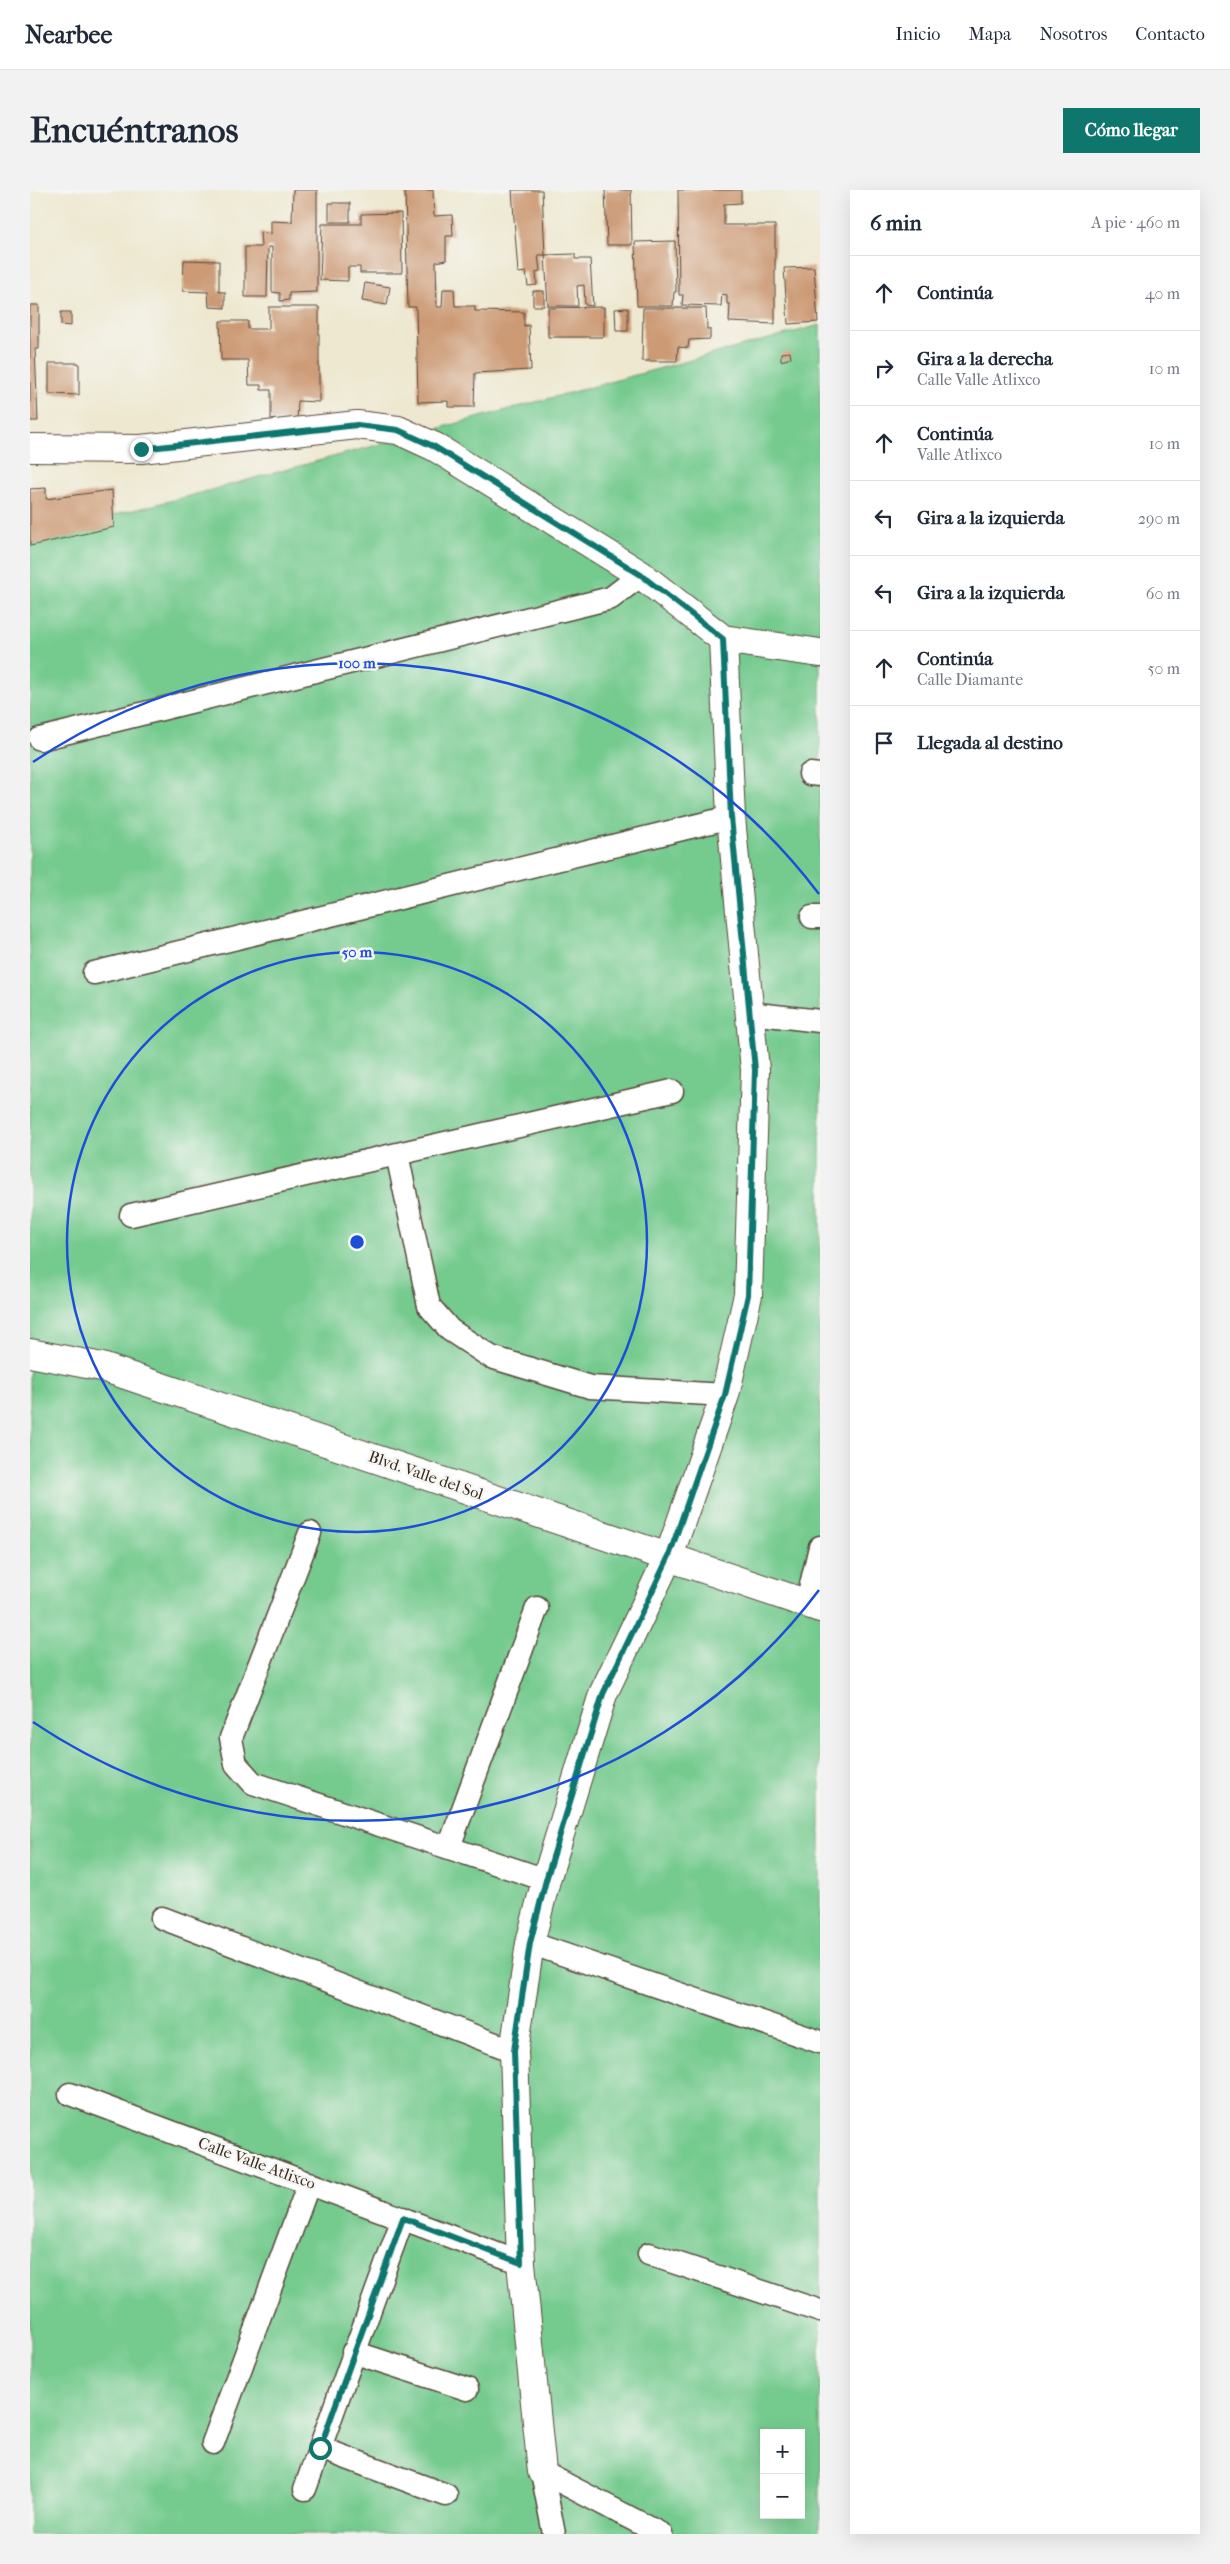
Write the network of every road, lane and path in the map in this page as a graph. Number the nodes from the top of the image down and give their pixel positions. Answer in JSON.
{"nodes":[{"id":1,"x":30,"y":448,"type":"edge"},
{"id":2,"x":641,"y":575,"type":"junction"},
{"id":3,"x":723,"y":639,"type":"junction"},
{"id":4,"x":820,"y":654,"type":"edge"},
{"id":5,"x":40,"y":739,"type":"dead end"},
{"id":6,"x":731,"y":817,"type":"junction"},
{"id":7,"x":94,"y":973,"type":"dead end"},
{"id":8,"x":749,"y":1013,"type":"junction"},
{"id":9,"x":820,"y":1021,"type":"edge"},
{"id":10,"x":672,"y":1091,"type":"dead end"},
{"id":11,"x":397,"y":1154,"type":"junction"},
{"id":12,"x":131,"y":1215,"type":"dead end"},
{"id":13,"x":30,"y":1353,"type":"edge"},
{"id":14,"x":725,"y":1395,"type":"junction"},
{"id":15,"x":310,"y":1533,"type":"dead end"},
{"id":16,"x":820,"y":1547,"type":"edge"},
{"id":17,"x":669,"y":1556,"type":"junction"},
{"id":18,"x":813,"y":1605,"type":"edge"},
{"id":19,"x":537,"y":1608,"type":"dead end"},
{"id":20,"x":449,"y":1847,"type":"junction"},
{"id":21,"x":546,"y":1880,"type":"junction"},
{"id":22,"x":162,"y":1918,"type":"dead end"},
{"id":23,"x":530,"y":1943,"type":"junction"},
{"id":24,"x":820,"y":2042,"type":"edge"},
{"id":25,"x":514,"y":2051,"type":"junction"},
{"id":26,"x":70,"y":2094,"type":"dead end"},
{"id":27,"x":309,"y":2183,"type":"junction"},
{"id":28,"x":403,"y":2218,"type":"junction"},
{"id":29,"x":649,"y":2254,"type":"dead end"},
{"id":30,"x":521,"y":2263,"type":"junction"},
{"id":31,"x":820,"y":2311,"type":"edge"},
{"id":32,"x":354,"y":2352,"type":"junction"},
{"id":33,"x":467,"y":2389,"type":"dead end"},
{"id":34,"x":213,"y":2443,"type":"dead end"},
{"id":35,"x":320,"y":2448,"type":"junction"},
{"id":36,"x":542,"y":2472,"type":"junction"},
{"id":37,"x":305,"y":2489,"type":"dead end"},
{"id":38,"x":446,"y":2495,"type":"dead end"},
{"id":39,"x":554,"y":2534,"type":"edge"},
{"id":40,"x":661,"y":2534,"type":"edge"}],
"edges":[{"from":1,"to":2,"type":"street"},
{"from":2,"to":3,"type":"street"},
{"from":2,"to":5,"type":"lane"},
{"from":3,"to":4,"type":"street"},
{"from":3,"to":6,"type":"street"},
{"from":6,"to":7,"type":"lane"},
{"from":6,"to":8,"type":"street"},
{"from":8,"to":9,"type":"lane"},
{"from":8,"to":14,"type":"street"},
{"from":10,"to":11,"type":"lane"},
{"from":11,"to":12,"type":"lane"},
{"from":11,"to":14,"type":"lane"},
{"from":13,"to":17,"type":"street","name":"Blvd. Valle del Sol"},
{"from":14,"to":17,"type":"street"},
{"from":15,"to":20,"type":"lane"},
{"from":16,"to":18,"type":"lane"},
{"from":17,"to":18,"type":"street","name":"Blvd. Valle del Sol"},
{"from":17,"to":21,"type":"street"},
{"from":19,"to":20,"type":"lane"},
{"from":20,"to":21,"type":"lane"},
{"from":21,"to":23,"type":"street"},
{"from":22,"to":25,"type":"lane"},
{"from":23,"to":24,"type":"lane"},
{"from":23,"to":25,"type":"street"},
{"from":25,"to":30,"type":"street"},
{"from":26,"to":27,"type":"lane","name":"Calle Valle Atlixco"},
{"from":27,"to":28,"type":"lane","name":"Calle Valle Atlixco"},
{"from":27,"to":34,"type":"lane"},
{"from":28,"to":30,"type":"lane","name":"Calle Valle Atlixco"},
{"from":28,"to":32,"type":"lane"},
{"from":29,"to":31,"type":"lane"},
{"from":30,"to":36,"type":"street"},
{"from":32,"to":33,"type":"lane"},
{"from":32,"to":35,"type":"lane"},
{"from":35,"to":37,"type":"lane"},
{"from":35,"to":38,"type":"lane"},
{"from":36,"to":39,"type":"lane"},
{"from":36,"to":40,"type":"lane"}]}
